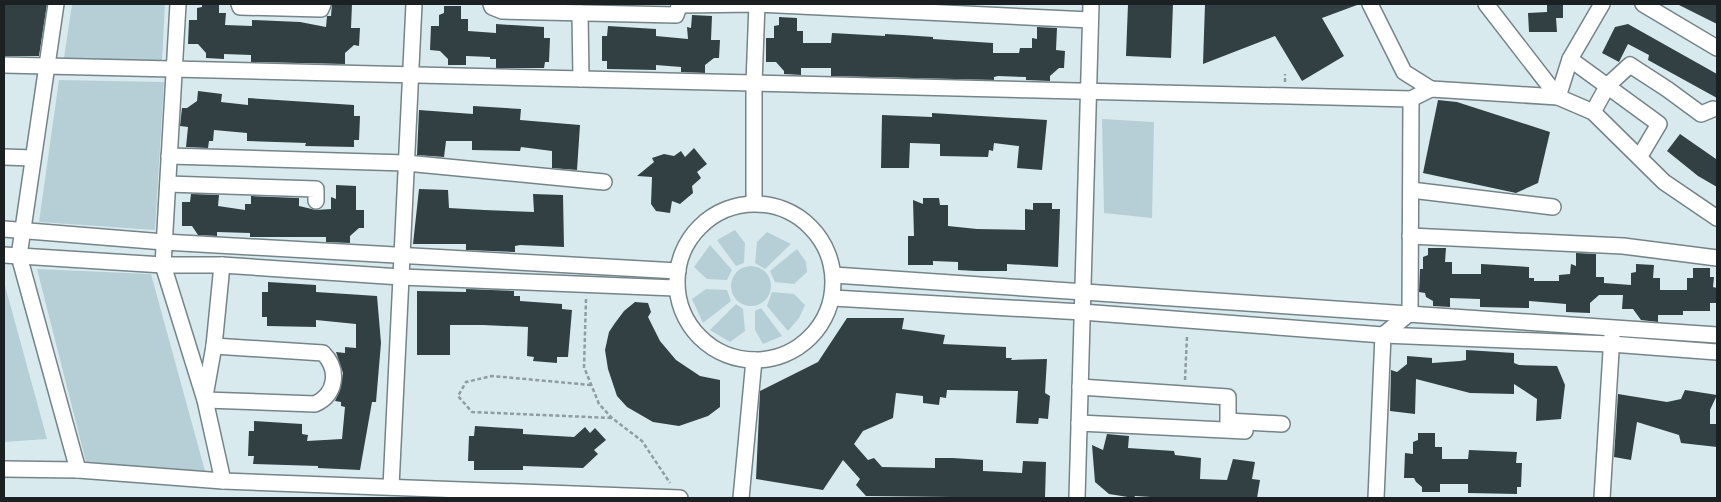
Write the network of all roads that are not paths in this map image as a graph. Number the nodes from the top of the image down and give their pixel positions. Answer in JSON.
{"nodes":[{"id":1,"x":56,"y":4,"type":"edge"},
{"id":2,"x":178,"y":4,"type":"edge"},
{"id":3,"x":239,"y":4,"type":"edge"},
{"id":4,"x":323,"y":4,"type":"edge"},
{"id":5,"x":414,"y":4,"type":"edge"},
{"id":6,"x":491,"y":4,"type":"edge"},
{"id":7,"x":679,"y":4,"type":"edge"},
{"id":8,"x":757,"y":4,"type":"edge"},
{"id":9,"x":1091,"y":4,"type":"edge"},
{"id":10,"x":1370,"y":4,"type":"edge"},
{"id":11,"x":1486,"y":4,"type":"edge"},
{"id":12,"x":1602,"y":4,"type":"edge"},
{"id":13,"x":1643,"y":4,"type":"edge"},
{"id":14,"x":914,"y":8,"type":"edge"},
{"id":15,"x":580,"y":13,"type":"junction"},
{"id":16,"x":1090,"y":20,"type":"junction"},
{"id":17,"x":1717,"y":48,"type":"edge"},
{"id":18,"x":1570,"y":59,"type":"junction"},
{"id":19,"x":4,"y":65,"type":"edge"},
{"id":20,"x":47,"y":66,"type":"junction"},
{"id":21,"x":174,"y":69,"type":"junction"},
{"id":22,"x":1404,"y":72,"type":"junction"},
{"id":23,"x":410,"y":75,"type":"junction"},
{"id":24,"x":581,"y":79,"type":"junction"},
{"id":25,"x":754,"y":83,"type":"junction"},
{"id":26,"x":1608,"y":84,"type":"junction"},
{"id":27,"x":1431,"y":89,"type":"junction"},
{"id":28,"x":1088,"y":91,"type":"junction"},
{"id":29,"x":1558,"y":97,"type":"junction"},
{"id":30,"x":1390,"y":99,"type":"junction"},
{"id":31,"x":1411,"y":99,"type":"junction"},
{"id":32,"x":1713,"y":108,"type":"dead end"},
{"id":33,"x":1593,"y":112,"type":"junction"},
{"id":34,"x":169,"y":156,"type":"junction"},
{"id":35,"x":1640,"y":156,"type":"junction"},
{"id":36,"x":4,"y":157,"type":"edge"},
{"id":37,"x":33,"y":158,"type":"junction"},
{"id":38,"x":406,"y":163,"type":"junction"},
{"id":39,"x":604,"y":182,"type":"dead end"},
{"id":40,"x":168,"y":184,"type":"junction"},
{"id":41,"x":1410,"y":190,"type":"junction"},
{"id":42,"x":316,"y":202,"type":"dead end"},
{"id":43,"x":754,"y":203,"type":"junction"},
{"id":44,"x":1554,"y":207,"type":"dead end"},
{"id":45,"x":1717,"y":218,"type":"edge"},
{"id":46,"x":4,"y":230,"type":"edge"},
{"id":47,"x":22,"y":230,"type":"junction"},
{"id":48,"x":1410,"y":236,"type":"junction"},
{"id":49,"x":164,"y":242,"type":"junction"},
{"id":50,"x":11,"y":255,"type":"edge"},
{"id":51,"x":402,"y":255,"type":"junction"},
{"id":52,"x":1717,"y":258,"type":"edge"},
{"id":53,"x":163,"y":265,"type":"junction"},
{"id":54,"x":222,"y":265,"type":"junction"},
{"id":55,"x":586,"y":267,"type":"junction"},
{"id":56,"x":678,"y":271,"type":"junction"},
{"id":57,"x":834,"y":275,"type":"junction"},
{"id":58,"x":401,"y":277,"type":"junction"},
{"id":59,"x":586,"y":284,"type":"junction"},
{"id":60,"x":675,"y":288,"type":"junction"},
{"id":61,"x":1083,"y":290,"type":"junction"},
{"id":62,"x":833,"y":298,"type":"junction"},
{"id":63,"x":1082,"y":312,"type":"junction"},
{"id":64,"x":1410,"y":313,"type":"junction"},
{"id":65,"x":1612,"y":328,"type":"junction"},
{"id":66,"x":1383,"y":335,"type":"junction"},
{"id":67,"x":1717,"y":336,"type":"edge"},
{"id":68,"x":1611,"y":344,"type":"junction"},
{"id":69,"x":214,"y":346,"type":"junction"},
{"id":70,"x":1717,"y":352,"type":"edge"},
{"id":71,"x":754,"y":360,"type":"junction"},
{"id":72,"x":1080,"y":387,"type":"junction"},
{"id":73,"x":204,"y":400,"type":"junction"},
{"id":74,"x":1079,"y":423,"type":"junction"},
{"id":75,"x":1282,"y":424,"type":"dead end"},
{"id":76,"x":1248,"y":432,"type":"dead end"},
{"id":77,"x":4,"y":469,"type":"edge"},
{"id":78,"x":78,"y":470,"type":"junction"},
{"id":79,"x":223,"y":481,"type":"junction"},
{"id":80,"x":392,"y":487,"type":"junction"},
{"id":81,"x":678,"y":494,"type":"edge"},
{"id":82,"x":741,"y":498,"type":"edge"},
{"id":83,"x":1077,"y":498,"type":"edge"},
{"id":84,"x":1376,"y":498,"type":"edge"},
{"id":85,"x":1602,"y":498,"type":"edge"}],
"edges":[{"from":1,"to":20,"type":"street"},
{"from":2,"to":21,"type":"street"},
{"from":3,"to":4,"type":"street"},
{"from":5,"to":23,"type":"street"},
{"from":6,"to":15,"type":"street"},
{"from":7,"to":8,"type":"street"},
{"from":7,"to":15,"type":"street"},
{"from":8,"to":14,"type":"street"},
{"from":8,"to":25,"type":"street"},
{"from":9,"to":16,"type":"street"},
{"from":10,"to":22,"type":"street"},
{"from":11,"to":29,"type":"street"},
{"from":12,"to":18,"type":"street"},
{"from":13,"to":17,"type":"street"},
{"from":14,"to":16,"type":"street"},
{"from":15,"to":24,"type":"street"},
{"from":16,"to":28,"type":"street"},
{"from":18,"to":26,"type":"street"},
{"from":18,"to":29,"type":"street"},
{"from":19,"to":20,"type":"street"},
{"from":20,"to":21,"type":"street"},
{"from":20,"to":37,"type":"street"},
{"from":21,"to":23,"type":"street"},
{"from":21,"to":34,"type":"street"},
{"from":22,"to":27,"type":"street"},
{"from":22,"to":30,"type":"street"},
{"from":23,"to":24,"type":"street"},
{"from":23,"to":38,"type":"street"},
{"from":24,"to":25,"type":"street"},
{"from":25,"to":28,"type":"street"},
{"from":25,"to":43,"type":"street"},
{"from":26,"to":32,"type":"street"},
{"from":26,"to":33,"type":"street"},
{"from":26,"to":35,"type":"street"},
{"from":27,"to":29,"type":"street"},
{"from":27,"to":31,"type":"street"},
{"from":28,"to":30,"type":"street"},
{"from":28,"to":61,"type":"street"},
{"from":29,"to":33,"type":"street"},
{"from":30,"to":31,"type":"street"},
{"from":31,"to":41,"type":"street"},
{"from":33,"to":35,"type":"street"},
{"from":34,"to":38,"type":"street"},
{"from":34,"to":40,"type":"street"},
{"from":35,"to":45,"type":"street"},
{"from":36,"to":37,"type":"street"},
{"from":37,"to":47,"type":"street"},
{"from":38,"to":39,"type":"street"},
{"from":38,"to":51,"type":"street"},
{"from":40,"to":42,"type":"street"},
{"from":40,"to":49,"type":"street"},
{"from":41,"to":44,"type":"street"},
{"from":41,"to":48,"type":"street"},
{"from":43,"to":56,"type":"street"},
{"from":43,"to":57,"type":"street"},
{"from":46,"to":47,"type":"street"},
{"from":47,"to":49,"type":"street"},
{"from":47,"to":50,"type":"street"},
{"from":48,"to":52,"type":"street"},
{"from":48,"to":64,"type":"street"},
{"from":49,"to":51,"type":"street"},
{"from":49,"to":53,"type":"street"},
{"from":50,"to":53,"type":"street"},
{"from":50,"to":78,"type":"street"},
{"from":51,"to":55,"type":"street"},
{"from":51,"to":58,"type":"street"},
{"from":53,"to":54,"type":"street"},
{"from":53,"to":73,"type":"street"},
{"from":54,"to":58,"type":"street"},
{"from":54,"to":69,"type":"street"},
{"from":55,"to":56,"type":"street"},
{"from":55,"to":59,"type":"street"},
{"from":56,"to":60,"type":"street"},
{"from":57,"to":61,"type":"street"},
{"from":57,"to":62,"type":"street"},
{"from":58,"to":59,"type":"street"},
{"from":58,"to":80,"type":"street"},
{"from":59,"to":60,"type":"street"},
{"from":60,"to":71,"type":"street"},
{"from":61,"to":63,"type":"street"},
{"from":61,"to":64,"type":"street"},
{"from":62,"to":63,"type":"street"},
{"from":62,"to":71,"type":"street"},
{"from":63,"to":66,"type":"street"},
{"from":63,"to":72,"type":"street"},
{"from":64,"to":65,"type":"street"},
{"from":64,"to":66,"type":"street"},
{"from":65,"to":67,"type":"street"},
{"from":65,"to":68,"type":"street"},
{"from":66,"to":68,"type":"street"},
{"from":66,"to":84,"type":"street"},
{"from":68,"to":70,"type":"street"},
{"from":68,"to":85,"type":"street"},
{"from":69,"to":73,"type":"street"},
{"from":69,"to":73,"type":"street"},
{"from":71,"to":82,"type":"street"},
{"from":72,"to":74,"type":"street"},
{"from":72,"to":75,"type":"street"},
{"from":73,"to":79,"type":"street"},
{"from":74,"to":76,"type":"street"},
{"from":74,"to":83,"type":"street"},
{"from":77,"to":78,"type":"street"},
{"from":78,"to":79,"type":"street"},
{"from":79,"to":80,"type":"street"},
{"from":80,"to":81,"type":"street"}]}
